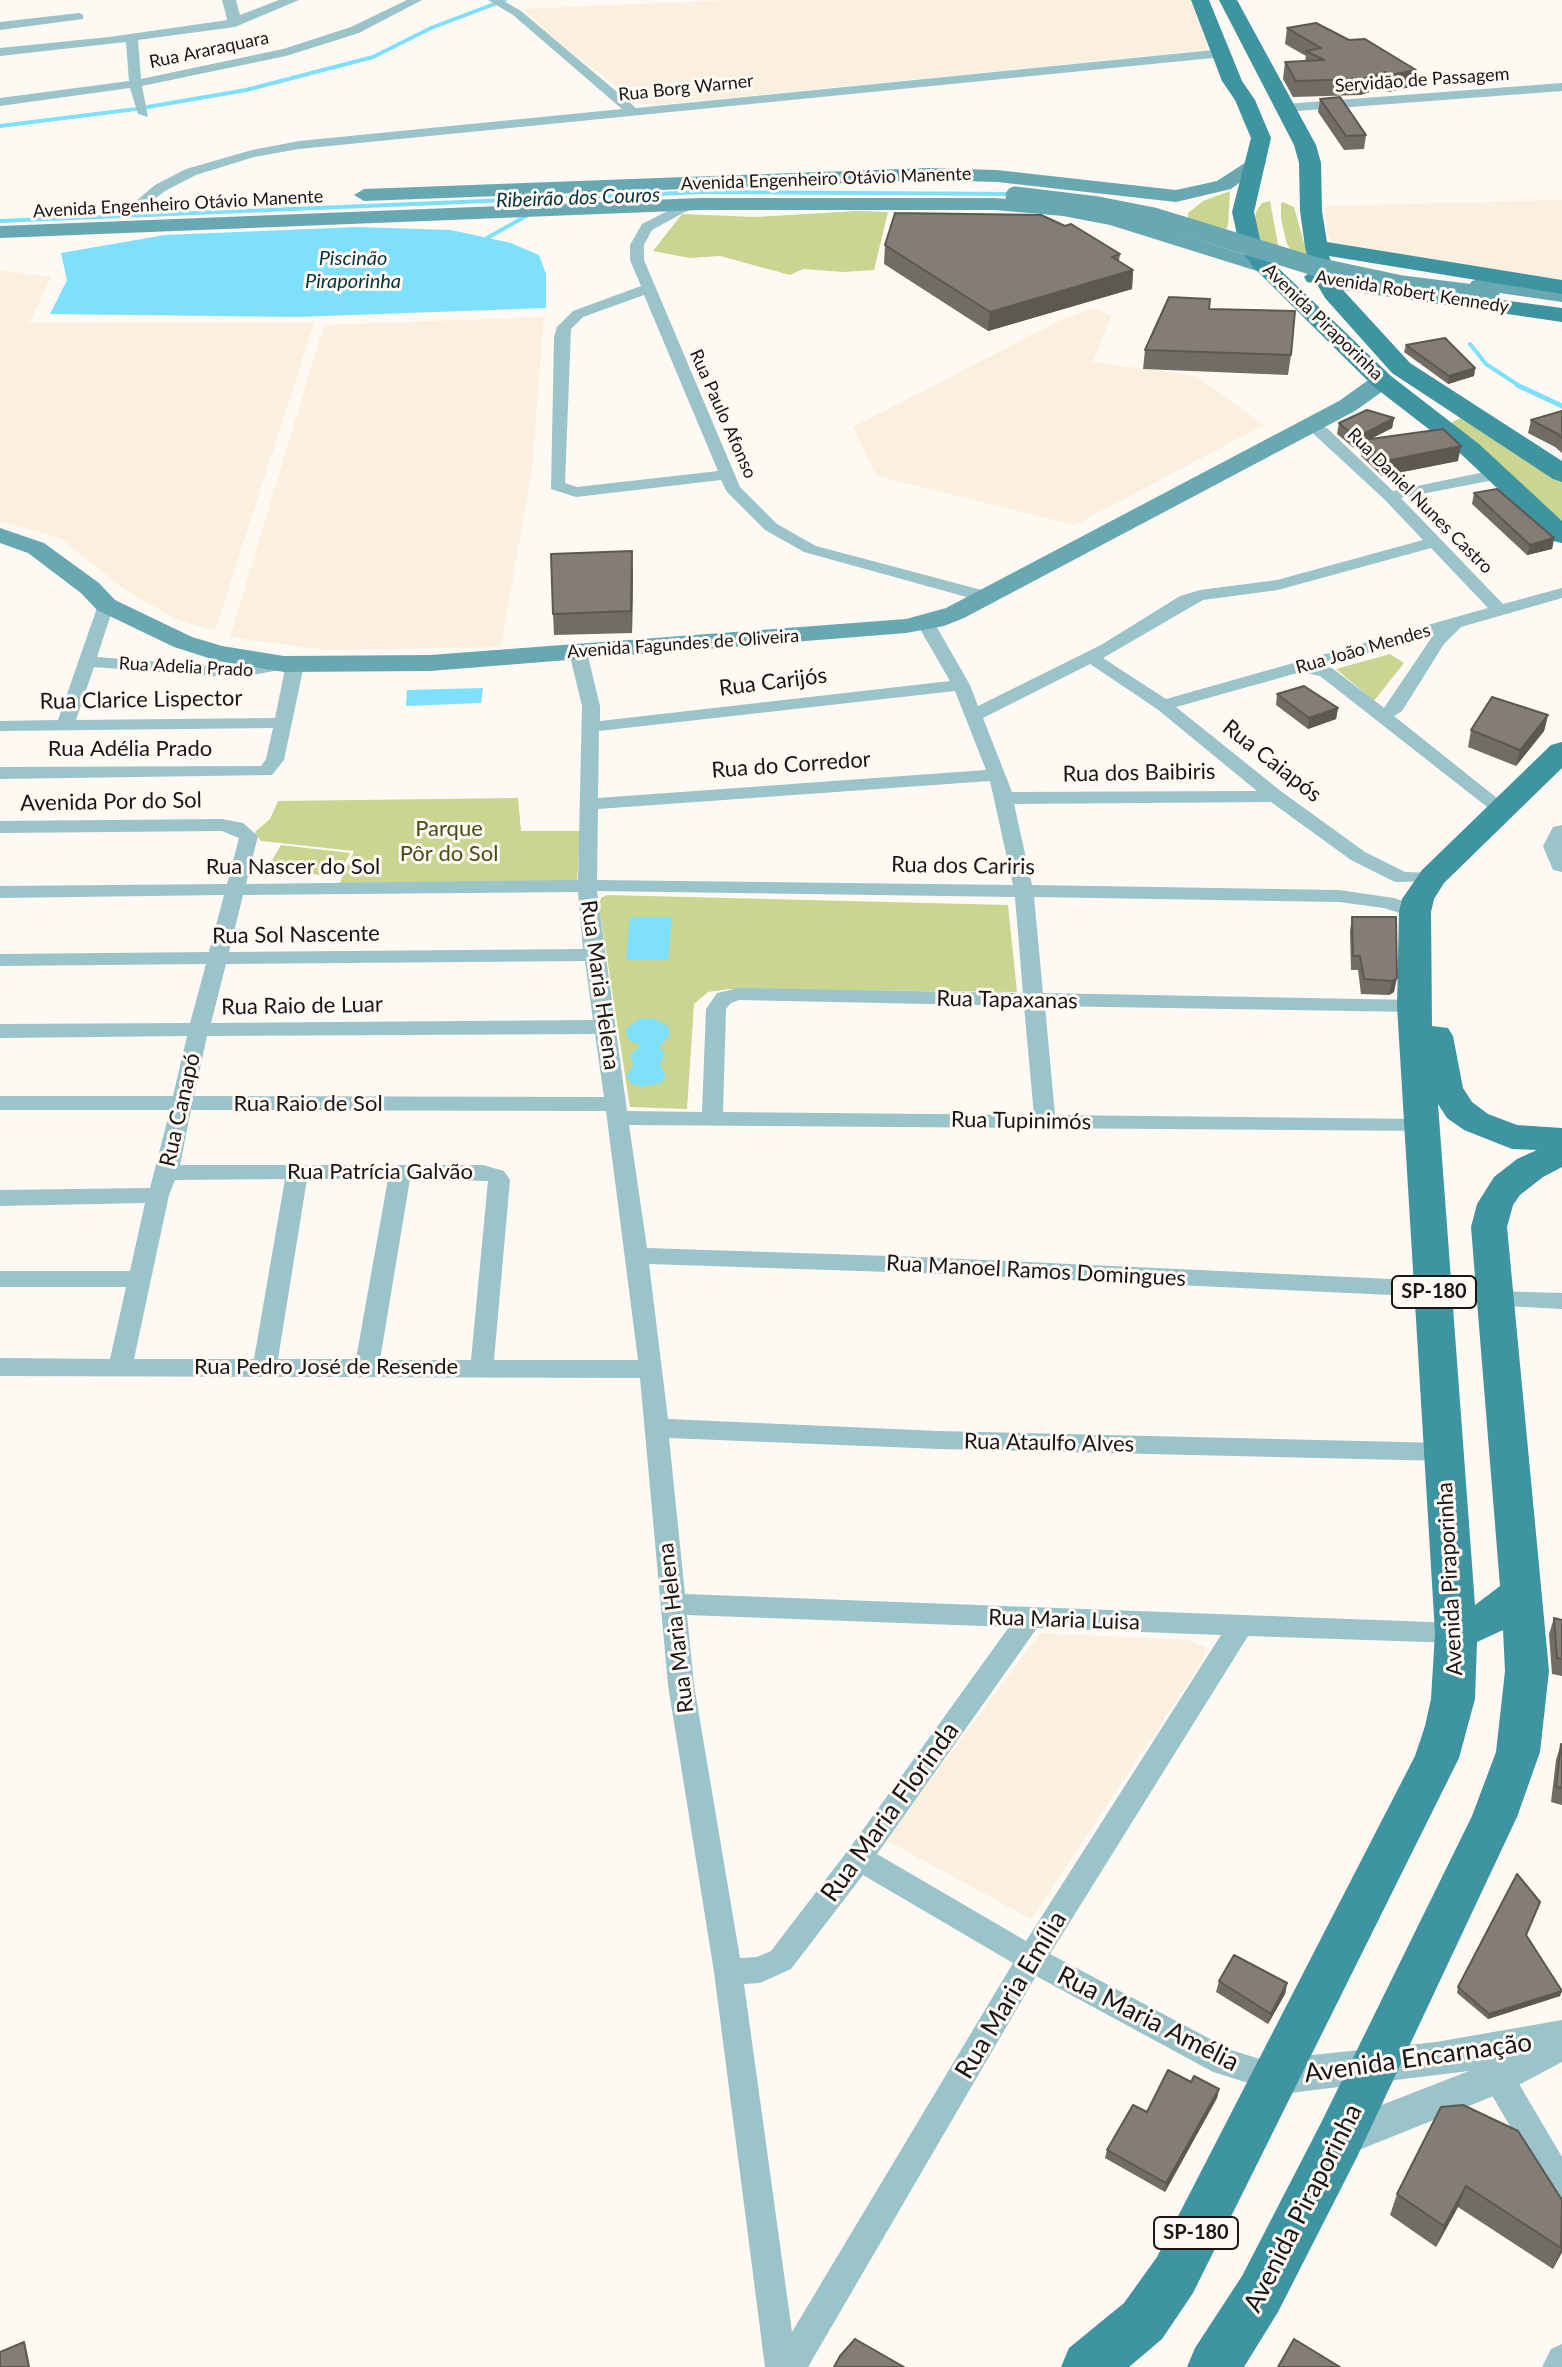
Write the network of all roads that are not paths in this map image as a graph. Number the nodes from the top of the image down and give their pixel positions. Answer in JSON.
{"nodes":[{"id":1,"x":74,"y":0,"type":"edge"},
{"id":2,"x":229,"y":0,"type":"edge"},
{"id":3,"x":243,"y":0,"type":"edge"},
{"id":4,"x":292,"y":0,"type":"edge"},
{"id":5,"x":416,"y":0,"type":"edge"},
{"id":6,"x":1200,"y":0,"type":"edge"},
{"id":7,"x":1228,"y":0,"type":"edge"},
{"id":8,"x":499,"y":3,"type":"edge"},
{"id":9,"x":79,"y":17,"type":"junction"},
{"id":10,"x":241,"y":21,"type":"junction"},
{"id":11,"x":0,"y":26,"type":"edge"},
{"id":12,"x":132,"y":38,"type":"junction"},
{"id":13,"x":88,"y":43,"type":"junction"},
{"id":14,"x":0,"y":52,"type":"edge"},
{"id":15,"x":1223,"y":53,"type":"junction"},
{"id":16,"x":135,"y":84,"type":"junction"},
{"id":17,"x":1562,"y":87,"type":"edge"},
{"id":18,"x":0,"y":102,"type":"edge"},
{"id":19,"x":1285,"y":108,"type":"junction"},
{"id":20,"x":142,"y":109,"type":"dead end"},
{"id":21,"x":633,"y":112,"type":"junction"},
{"id":22,"x":1257,"y":161,"type":"junction"},
{"id":23,"x":757,"y":182,"type":"junction"},
{"id":24,"x":851,"y":190,"type":"junction"},
{"id":25,"x":1132,"y":192,"type":"junction"},
{"id":26,"x":1195,"y":194,"type":"junction"},
{"id":27,"x":341,"y":196,"type":"dead end"},
{"id":28,"x":164,"y":198,"type":"joint"},
{"id":29,"x":689,"y":204,"type":"junction"},
{"id":30,"x":715,"y":204,"type":"junction"},
{"id":31,"x":113,"y":207,"type":"dead end"},
{"id":32,"x":609,"y":208,"type":"junction"},
{"id":33,"x":1114,"y":220,"type":"junction"},
{"id":34,"x":647,"y":227,"type":"junction"},
{"id":35,"x":0,"y":232,"type":"edge"},
{"id":36,"x":1178,"y":239,"type":"junction"},
{"id":37,"x":1316,"y":247,"type":"junction"},
{"id":38,"x":1216,"y":253,"type":"joint"},
{"id":39,"x":1419,"y":266,"type":"junction"},
{"id":40,"x":1264,"y":267,"type":"junction"},
{"id":41,"x":1324,"y":279,"type":"junction"},
{"id":42,"x":1562,"y":287,"type":"edge"},
{"id":43,"x":647,"y":289,"type":"junction"},
{"id":44,"x":1394,"y":293,"type":"junction"},
{"id":45,"x":1562,"y":296,"type":"edge"},
{"id":46,"x":1562,"y":306,"type":"edge"},
{"id":47,"x":1348,"y":312,"type":"junction"},
{"id":48,"x":1562,"y":315,"type":"edge"},
{"id":49,"x":1382,"y":381,"type":"junction"},
{"id":50,"x":1415,"y":405,"type":"junction"},
{"id":51,"x":1347,"y":406,"type":"junction"},
{"id":52,"x":1311,"y":424,"type":"junction"},
{"id":53,"x":1499,"y":474,"type":"junction"},
{"id":54,"x":1562,"y":474,"type":"edge"},
{"id":55,"x":725,"y":475,"type":"junction"},
{"id":56,"x":1390,"y":496,"type":"junction"},
{"id":57,"x":0,"y":535,"type":"edge"},
{"id":58,"x":1562,"y":535,"type":"edge"},
{"id":59,"x":1434,"y":542,"type":"junction"},
{"id":60,"x":1562,"y":593,"type":"edge"},
{"id":61,"x":987,"y":597,"type":"junction"},
{"id":62,"x":106,"y":605,"type":"junction"},
{"id":63,"x":1499,"y":610,"type":"junction"},
{"id":64,"x":1457,"y":623,"type":"junction"},
{"id":65,"x":926,"y":624,"type":"junction"},
{"id":66,"x":1393,"y":640,"type":"junction"},
{"id":67,"x":578,"y":652,"type":"junction"},
{"id":68,"x":1428,"y":654,"type":"junction"},
{"id":69,"x":1091,"y":657,"type":"junction"},
{"id":70,"x":88,"y":661,"type":"junction"},
{"id":71,"x":290,"y":664,"type":"junction"},
{"id":72,"x":1327,"y":666,"type":"junction"},
{"id":73,"x":961,"y":685,"type":"junction"},
{"id":74,"x":1163,"y":705,"type":"junction"},
{"id":75,"x":1380,"y":715,"type":"junction"},
{"id":76,"x":973,"y":716,"type":"junction"},
{"id":77,"x":282,"y":723,"type":"junction"},
{"id":78,"x":65,"y":725,"type":"junction"},
{"id":79,"x":0,"y":726,"type":"edge"},
{"id":80,"x":591,"y":727,"type":"junction"},
{"id":81,"x":1562,"y":751,"type":"edge"},
{"id":82,"x":0,"y":773,"type":"edge"},
{"id":83,"x":996,"y":775,"type":"junction"},
{"id":84,"x":1275,"y":796,"type":"junction"},
{"id":85,"x":1004,"y":798,"type":"junction"},
{"id":86,"x":588,"y":804,"type":"junction"},
{"id":87,"x":1503,"y":810,"type":"junction"},
{"id":88,"x":222,"y":825,"type":"joint"},
{"id":89,"x":0,"y":827,"type":"edge"},
{"id":90,"x":1562,"y":832,"type":"edge"},
{"id":91,"x":1358,"y":856,"type":"junction"},
{"id":92,"x":1562,"y":865,"type":"edge"},
{"id":93,"x":1433,"y":877,"type":"junction"},
{"id":94,"x":586,"y":888,"type":"junction"},
{"id":95,"x":236,"y":891,"type":"junction"},
{"id":96,"x":1024,"y":891,"type":"junction"},
{"id":97,"x":0,"y":892,"type":"edge"},
{"id":98,"x":1339,"y":896,"type":"junction"},
{"id":99,"x":1415,"y":912,"type":"junction"},
{"id":100,"x":593,"y":955,"type":"junction"},
{"id":101,"x":0,"y":960,"type":"edge"},
{"id":102,"x":218,"y":960,"type":"junction"},
{"id":103,"x":1034,"y":1001,"type":"junction"},
{"id":104,"x":1414,"y":1006,"type":"junction"},
{"id":105,"x":605,"y":1027,"type":"junction"},
{"id":106,"x":0,"y":1031,"type":"edge"},
{"id":107,"x":198,"y":1032,"type":"junction"},
{"id":108,"x":0,"y":1103,"type":"edge"},
{"id":109,"x":183,"y":1103,"type":"junction"},
{"id":110,"x":618,"y":1111,"type":"junction"},
{"id":111,"x":712,"y":1118,"type":"junction"},
{"id":112,"x":1045,"y":1121,"type":"junction"},
{"id":113,"x":1423,"y":1126,"type":"junction"},
{"id":114,"x":1562,"y":1140,"type":"edge"},
{"id":115,"x":1562,"y":1153,"type":"edge"},
{"id":116,"x":400,"y":1171,"type":"junction"},
{"id":117,"x":167,"y":1173,"type":"junction"},
{"id":118,"x":297,"y":1173,"type":"junction"},
{"id":119,"x":158,"y":1195,"type":"junction"},
{"id":120,"x":0,"y":1198,"type":"edge"},
{"id":121,"x":638,"y":1256,"type":"junction"},
{"id":122,"x":0,"y":1279,"type":"edge"},
{"id":123,"x":138,"y":1279,"type":"junction"},
{"id":124,"x":1434,"y":1289,"type":"junction"},
{"id":125,"x":1494,"y":1299,"type":"junction"},
{"id":126,"x":1562,"y":1301,"type":"edge"},
{"id":127,"x":265,"y":1366,"type":"junction"},
{"id":128,"x":0,"y":1367,"type":"edge"},
{"id":129,"x":120,"y":1367,"type":"junction"},
{"id":130,"x":367,"y":1367,"type":"junction"},
{"id":131,"x":482,"y":1367,"type":"junction"},
{"id":132,"x":652,"y":1369,"type":"junction"},
{"id":133,"x":655,"y":1428,"type":"junction"},
{"id":134,"x":1444,"y":1452,"type":"junction"},
{"id":135,"x":1522,"y":1593,"type":"junction"},
{"id":136,"x":672,"y":1604,"type":"junction"},
{"id":137,"x":1030,"y":1618,"type":"junction"},
{"id":138,"x":1240,"y":1627,"type":"junction"},
{"id":139,"x":1456,"y":1633,"type":"junction"},
{"id":140,"x":859,"y":1858,"type":"junction"},
{"id":141,"x":1031,"y":1959,"type":"junction"},
{"id":142,"x":728,"y":1972,"type":"junction"},
{"id":143,"x":1562,"y":2039,"type":"edge"},
{"id":144,"x":1375,"y":2067,"type":"junction"},
{"id":145,"x":1274,"y":2077,"type":"junction"},
{"id":146,"x":1498,"y":2077,"type":"junction"},
{"id":147,"x":1339,"y":2140,"type":"junction"},
{"id":148,"x":1562,"y":2186,"type":"edge"},
{"id":149,"x":1562,"y":2360,"type":"edge"},
{"id":150,"x":781,"y":2367,"type":"edge"},
{"id":151,"x":790,"y":2367,"type":"edge"},
{"id":152,"x":1088,"y":2367,"type":"edge"},
{"id":153,"x":1214,"y":2367,"type":"edge"},
{"id":154,"x":1558,"y":2367,"type":"edge"}],
"edges":[{"from":1,"to":9,"type":"street"},
{"from":2,"to":10,"type":"street"},
{"from":3,"to":10,"type":"street"},
{"from":4,"to":10,"type":"street"},
{"from":5,"to":16,"type":"street","name":"Rua Araraquara"},
{"from":6,"to":15,"type":"main road","name":"Avenida Piraporinha"},
{"from":7,"to":19,"type":"main road","name":"Avenida Piraporinha"},
{"from":8,"to":21,"type":"street"},
{"from":9,"to":11,"type":"street"},
{"from":9,"to":13,"type":"street"},
{"from":10,"to":12,"type":"street"},
{"from":12,"to":13,"type":"street"},
{"from":12,"to":16,"type":"street"},
{"from":13,"to":14,"type":"street"},
{"from":15,"to":21,"type":"street","name":"Rua Borg Warner"},
{"from":15,"to":22,"type":"main road","name":"Avenida Piraporinha"},
{"from":16,"to":18,"type":"street","name":"Rua Araraquara"},
{"from":16,"to":20,"type":"street"},
{"from":17,"to":19,"type":"street","name":"Servidão de Passagem"},
{"from":19,"to":37,"type":"main road","name":"Avenida Piraporinha"},
{"from":21,"to":28,"type":"street","name":"Rua Borg Warner"},
{"from":22,"to":26,"type":"main road","name":"Avenida Engenheiro Otávio Manente"},
{"from":22,"to":40,"type":"main road","name":"Avenida Piraporinha"},
{"from":23,"to":24,"type":"main road"},
{"from":23,"to":25,"type":"main road","name":"Avenida Engenheiro Otávio Manente"},
{"from":23,"to":27,"type":"main road","name":"Avenida Engenheiro Otávio Manente"},
{"from":24,"to":30,"type":"main road"},
{"from":24,"to":45,"type":"main road"},
{"from":24,"to":46,"type":"main road","bridge":true},
{"from":25,"to":26,"type":"main road","name":"Avenida Engenheiro Otávio Manente"},
{"from":25,"to":33,"type":"main road"},
{"from":26,"to":36,"type":"main road"},
{"from":28,"to":31,"type":"main road","name":"Avenida Engenheiro Otávio Manente"},
{"from":29,"to":30,"type":"main road","name":"Avenida Engenheiro Otávio Manente"},
{"from":29,"to":32,"type":"main road","name":"Avenida Engenheiro Otávio Manente"},
{"from":29,"to":34,"type":"street"},
{"from":30,"to":33,"type":"main road","name":"Avenida Engenheiro Otávio Manente"},
{"from":32,"to":34,"type":"street"},
{"from":32,"to":35,"type":"main road","name":"Avenida Engenheiro Otávio Manente"},
{"from":33,"to":36,"type":"main road","name":"Avenida Engenheiro Otávio Manente"},
{"from":34,"to":43,"type":"street","name":"Rua Paulo Afonso"},
{"from":36,"to":38,"type":"main road","name":"Avenida Engenheiro Otávio Manente"},
{"from":37,"to":39,"type":"main road","name":"Avenida Robert Kennedy"},
{"from":37,"to":41,"type":"main road","name":"Avenida Piraporinha"},
{"from":38,"to":40,"type":"main road","name":"Avenida Robert Kennedy"},
{"from":39,"to":42,"type":"main road","name":"Avenida Robert Kennedy"},
{"from":39,"to":44,"type":"main road"},
{"from":40,"to":41,"type":"main road","name":"Avenida Robert Kennedy"},
{"from":40,"to":49,"type":"main road","name":"Avenida Piraporinha"},
{"from":41,"to":44,"type":"main road","name":"Avenida Robert Kennedy"},
{"from":41,"to":47,"type":"main road","name":"Avenida Piraporinha"},
{"from":43,"to":55,"type":"street","name":"Rua Paulo Afonso"},
{"from":43,"to":55,"type":"street"},
{"from":44,"to":47,"type":"main road"},
{"from":44,"to":48,"type":"main road","name":"Avenida Robert Kennedy"},
{"from":47,"to":54,"type":"main road","name":"Avenida Piraporinha"},
{"from":49,"to":50,"type":"main road","name":"Avenida Piraporinha"},
{"from":49,"to":51,"type":"main road","name":"Avenida Fagundes de Oliveira"},
{"from":50,"to":51,"type":"main road","name":"Avenida Fagundes de Oliveira"},
{"from":50,"to":53,"type":"main road","name":"Avenida Piraporinha"},
{"from":51,"to":52,"type":"main road","name":"Avenida Fagundes de Oliveira"},
{"from":52,"to":56,"type":"street","name":"Rua Daniel Nunes Castro"},
{"from":52,"to":61,"type":"main road","name":"Avenida Fagundes de Oliveira"},
{"from":53,"to":56,"type":"street"},
{"from":53,"to":58,"type":"main road","name":"Avenida Piraporinha"},
{"from":55,"to":61,"type":"street","name":"Rua Paulo Afonso"},
{"from":56,"to":59,"type":"street","name":"Rua Daniel Nunes Castro"},
{"from":57,"to":62,"type":"main road","name":"Avenida Fagundes de Oliveira"},
{"from":59,"to":63,"type":"street","name":"Rua Daniel Nunes Castro"},
{"from":59,"to":69,"type":"street"},
{"from":60,"to":63,"type":"street","name":"Rua João Mendes"},
{"from":61,"to":65,"type":"main road","name":"Avenida Fagundes de Oliveira"},
{"from":62,"to":70,"type":"street"},
{"from":62,"to":71,"type":"main road","name":"Avenida Fagundes de Oliveira"},
{"from":63,"to":64,"type":"street","name":"Rua João Mendes"},
{"from":64,"to":66,"type":"street","name":"Rua João Mendes"},
{"from":64,"to":68,"type":"street"},
{"from":65,"to":67,"type":"main road","name":"Avenida Fagundes de Oliveira"},
{"from":65,"to":73,"type":"street"},
{"from":66,"to":68,"type":"street"},
{"from":66,"to":72,"type":"street","name":"Rua João Mendes"},
{"from":67,"to":71,"type":"main road","name":"Avenida Fagundes de Oliveira"},
{"from":67,"to":80,"type":"street","name":"Rua Maria Helena"},
{"from":68,"to":75,"type":"street"},
{"from":69,"to":74,"type":"street","name":"Rua Caiapós"},
{"from":69,"to":76,"type":"street"},
{"from":70,"to":71,"type":"street","name":"Rua Adelia Prado"},
{"from":70,"to":78,"type":"street"},
{"from":71,"to":77,"type":"street"},
{"from":72,"to":74,"type":"street","name":"Rua João Mendes"},
{"from":72,"to":75,"type":"street"},
{"from":73,"to":76,"type":"street"},
{"from":73,"to":80,"type":"street","name":"Rua Carijós"},
{"from":74,"to":84,"type":"street","name":"Rua Caiapós"},
{"from":75,"to":87,"type":"street"},
{"from":76,"to":83,"type":"street"},
{"from":77,"to":78,"type":"street","name":"Rua Clarice Lispector"},
{"from":77,"to":82,"type":"street","name":"Rua Adélia Prado"},
{"from":78,"to":79,"type":"street","name":"Rua Clarice Lispector"},
{"from":80,"to":86,"type":"street","name":"Rua Maria Helena"},
{"from":81,"to":87,"type":"main road","name":"Avenida Piraporinha","number":"SP-180"},
{"from":83,"to":85,"type":"street"},
{"from":83,"to":86,"type":"street","name":"Rua do Corredor"},
{"from":84,"to":85,"type":"street","name":"Rua dos Baibiris"},
{"from":84,"to":91,"type":"street","name":"Rua Caiapós"},
{"from":85,"to":96,"type":"street"},
{"from":86,"to":94,"type":"street","name":"Rua Maria Helena"},
{"from":87,"to":93,"type":"main road","name":"Avenida Piraporinha","number":"SP-180"},
{"from":88,"to":89,"type":"street","name":"Avenida Por do Sol"},
{"from":88,"to":95,"type":"street","name":"Rua Canapó"},
{"from":90,"to":92,"type":"street"},
{"from":91,"to":93,"type":"street","name":"Rua Caiapós"},
{"from":91,"to":98,"type":"street","name":"Rua dos Cariris"},
{"from":93,"to":99,"type":"main road","name":"Avenida Piraporinha","number":"SP-180"},
{"from":94,"to":95,"type":"street","name":"Rua Nascer do Sol"},
{"from":94,"to":96,"type":"street","name":"Rua dos Cariris"},
{"from":94,"to":100,"type":"street","name":"Rua Maria Helena"},
{"from":95,"to":97,"type":"street","name":"Rua Nascer do Sol"},
{"from":95,"to":102,"type":"street","name":"Rua Canapó"},
{"from":96,"to":98,"type":"street","name":"Rua dos Cariris"},
{"from":96,"to":103,"type":"street"},
{"from":98,"to":99,"type":"street","name":"Rua dos Cariris"},
{"from":99,"to":104,"type":"main road","name":"Avenida Piraporinha","number":"SP-180"},
{"from":100,"to":102,"type":"street","name":"Rua Sol Nascente"},
{"from":100,"to":105,"type":"street","name":"Rua Maria Helena"},
{"from":101,"to":102,"type":"street","name":"Rua Sol Nascente"},
{"from":102,"to":107,"type":"street","name":"Rua Canapó"},
{"from":103,"to":104,"type":"street","name":"Rua Tapaxanas"},
{"from":103,"to":111,"type":"street","name":"Rua Tapaxanas"},
{"from":103,"to":112,"type":"street"},
{"from":104,"to":113,"type":"main road","name":"Avenida Piraporinha","number":"SP-180"},
{"from":104,"to":114,"type":"main road"},
{"from":105,"to":107,"type":"street","name":"Rua Raio de Luar"},
{"from":105,"to":110,"type":"street","name":"Rua Maria Helena"},
{"from":106,"to":107,"type":"street","name":"Rua Raio de Luar"},
{"from":107,"to":109,"type":"street","name":"Rua Canapó"},
{"from":108,"to":109,"type":"street","name":"Rua Raio de Sol"},
{"from":109,"to":110,"type":"street","name":"Rua Raio de Sol"},
{"from":109,"to":117,"type":"street","name":"Rua Canapó"},
{"from":110,"to":111,"type":"street","name":"Rua Tupinimós"},
{"from":110,"to":121,"type":"street","name":"Rua Maria Helena"},
{"from":111,"to":112,"type":"street","name":"Rua Tupinimós"},
{"from":112,"to":113,"type":"street","name":"Rua Tupinimós"},
{"from":113,"to":124,"type":"main road","name":"Avenida Piraporinha","number":"SP-180"},
{"from":115,"to":125,"type":"main road","name":"Avenida Piraporinha","number":"SP-180"},
{"from":116,"to":118,"type":"street","name":"Rua Patrícia Galvão"},
{"from":116,"to":130,"type":"street"},
{"from":116,"to":131,"type":"street","name":"Rua Patrícia Galvão"},
{"from":117,"to":118,"type":"street","name":"Rua Patrícia Galvão"},
{"from":117,"to":119,"type":"street","name":"Rua Canapó"},
{"from":118,"to":127,"type":"street"},
{"from":119,"to":120,"type":"street"},
{"from":119,"to":123,"type":"street","name":"Rua Canapó"},
{"from":121,"to":124,"type":"street","name":"Rua Manoel Ramos Domingues"},
{"from":121,"to":132,"type":"street","name":"Rua Maria Helena"},
{"from":122,"to":123,"type":"street"},
{"from":123,"to":129,"type":"street","name":"Rua Canapó"},
{"from":124,"to":134,"type":"main road","name":"Avenida Piraporinha","number":"SP-180"},
{"from":125,"to":126,"type":"street"},
{"from":125,"to":135,"type":"main road","name":"Avenida Piraporinha","number":"SP-180"},
{"from":127,"to":129,"type":"street","name":"Rua Pedro José de Resende"},
{"from":127,"to":130,"type":"street","name":"Rua Pedro José de Resende"},
{"from":128,"to":129,"type":"street","name":"Rua Pedro José de Resende"},
{"from":130,"to":131,"type":"street","name":"Rua Pedro José de Resende"},
{"from":131,"to":132,"type":"street","name":"Rua Pedro José de Resende"},
{"from":132,"to":133,"type":"street","name":"Rua Maria Helena"},
{"from":133,"to":134,"type":"street","name":"Rua Ataulfo Alves"},
{"from":133,"to":136,"type":"street","name":"Rua Maria Helena"},
{"from":134,"to":139,"type":"main road","name":"Avenida Piraporinha","number":"SP-180"},
{"from":135,"to":139,"type":"main road"},
{"from":135,"to":144,"type":"main road","name":"Avenida Piraporinha","number":"SP-180"},
{"from":136,"to":137,"type":"street","name":"Rua Maria Luisa"},
{"from":136,"to":142,"type":"street","name":"Rua Maria Helena"},
{"from":137,"to":138,"type":"street","name":"Rua Maria Luisa"},
{"from":137,"to":140,"type":"street","name":"Rua Maria Florinda"},
{"from":138,"to":139,"type":"street","name":"Rua Maria Luisa"},
{"from":138,"to":141,"type":"street","name":"Rua Maria Emília"},
{"from":139,"to":145,"type":"main road","name":"Avenida Piraporinha","number":"SP-180"},
{"from":140,"to":141,"type":"street","name":"Rua Maria Amélia"},
{"from":140,"to":142,"type":"street","name":"Rua Maria Florinda"},
{"from":141,"to":145,"type":"street","name":"Rua Maria Amélia"},
{"from":141,"to":151,"type":"street","name":"Rua Maria Emília"},
{"from":142,"to":150,"type":"street","name":"Rua Maria Helena"},
{"from":143,"to":144,"type":"street","name":"Avenida Encarnação"},
{"from":143,"to":146,"type":"street","name":"Avenida Encarnação"},
{"from":144,"to":145,"type":"street","name":"Avenida Encarnação"},
{"from":144,"to":147,"type":"main road","name":"Avenida Piraporinha","number":"SP-180"},
{"from":145,"to":152,"type":"main road","name":"Avenida Piraporinha","number":"SP-180"},
{"from":146,"to":147,"type":"street","name":"Avenida Encarnação"},
{"from":146,"to":148,"type":"street"},
{"from":147,"to":153,"type":"main road","name":"Avenida Piraporinha","number":"SP-180"},
{"from":149,"to":154,"type":"street"}]}
